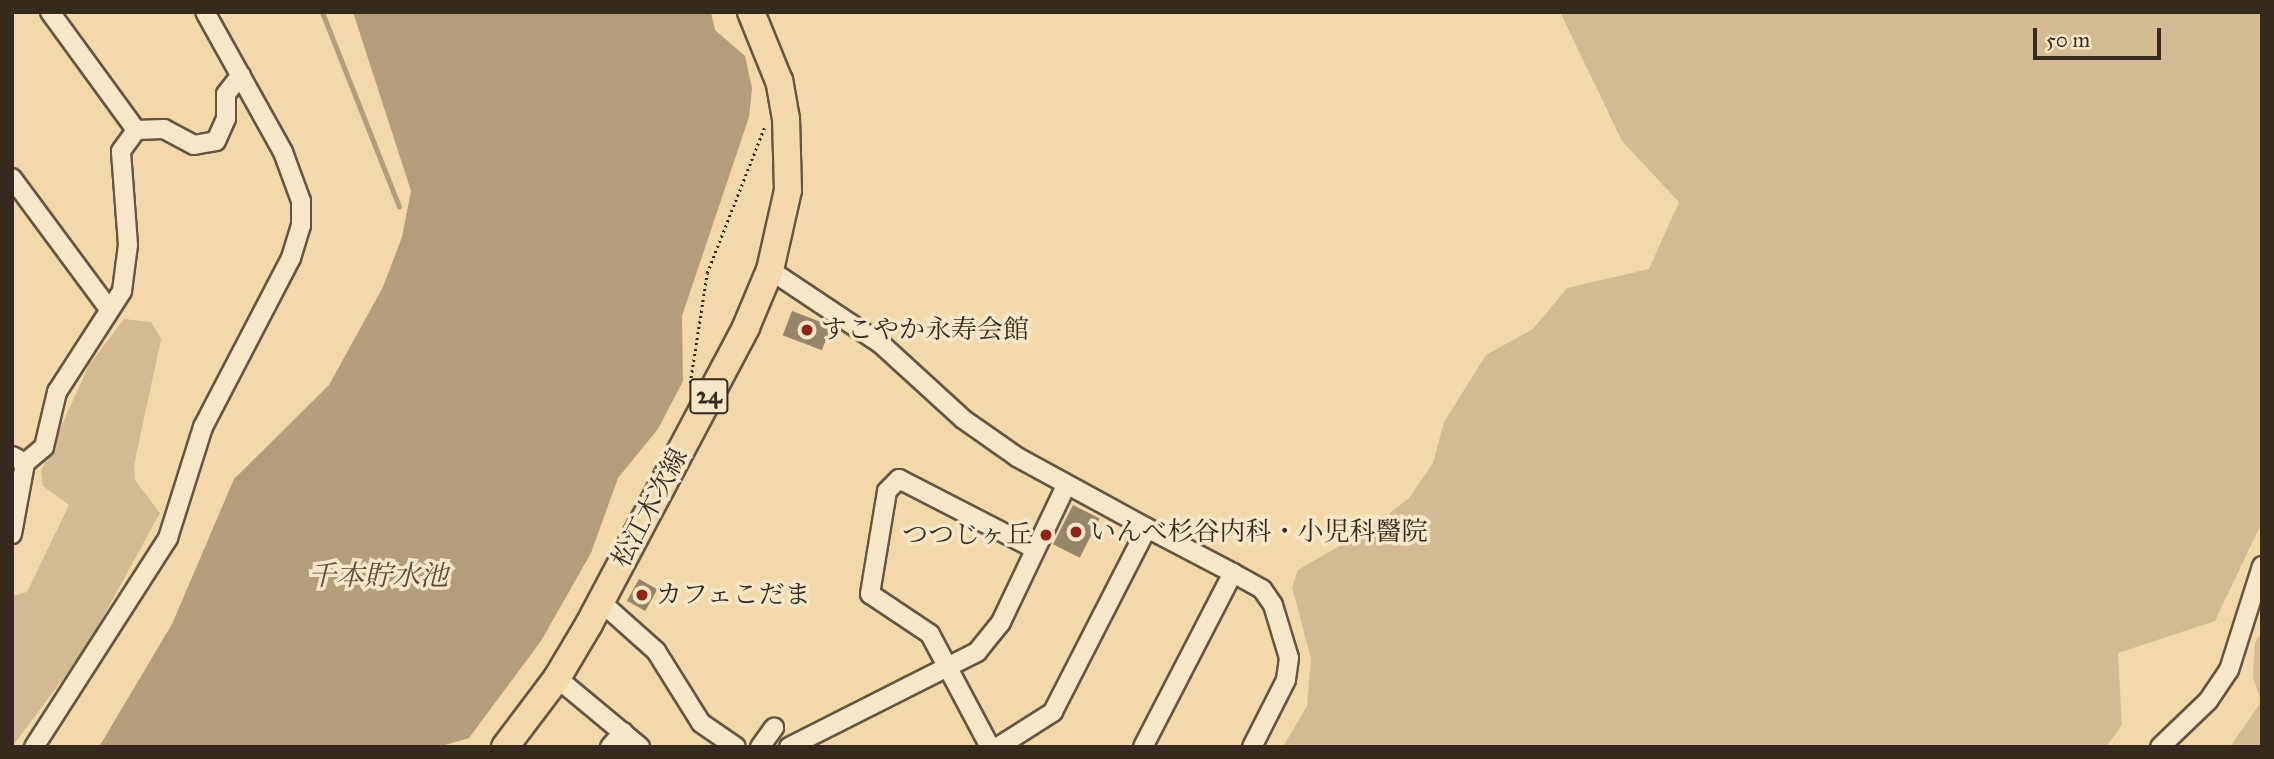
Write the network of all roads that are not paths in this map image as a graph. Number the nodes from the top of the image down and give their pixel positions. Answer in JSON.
{"nodes":[{"id":1,"x":50,"y":12,"type":"edge"},
{"id":2,"x":205,"y":12,"type":"edge"},
{"id":3,"x":751,"y":12,"type":"edge"},
{"id":4,"x":241,"y":75,"type":"junction"},
{"id":5,"x":136,"y":130,"type":"junction"},
{"id":6,"x":12,"y":178,"type":"edge"},
{"id":7,"x":770,"y":270,"type":"junction"},
{"id":8,"x":109,"y":309,"type":"junction"},
{"id":9,"x":19,"y":459,"type":"edge"},
{"id":10,"x":1066,"y":486,"type":"junction"},
{"id":11,"x":1147,"y":528,"type":"junction"},
{"id":12,"x":12,"y":534,"type":"edge"},
{"id":13,"x":1035,"y":549,"type":"junction"},
{"id":14,"x":2262,"y":566,"type":"edge"},
{"id":15,"x":1233,"y":573,"type":"junction"},
{"id":16,"x":601,"y":602,"type":"junction"},
{"id":17,"x":950,"y":670,"type":"junction"},
{"id":18,"x":557,"y":678,"type":"junction"},
{"id":19,"x":774,"y":728,"type":"dead end"},
{"id":20,"x":623,"y":732,"type":"junction"},
{"id":21,"x":34,"y":747,"type":"edge"},
{"id":22,"x":505,"y":747,"type":"edge"},
{"id":23,"x":610,"y":747,"type":"edge"},
{"id":24,"x":640,"y":747,"type":"edge"},
{"id":25,"x":736,"y":747,"type":"edge"},
{"id":26,"x":760,"y":747,"type":"edge"},
{"id":27,"x":789,"y":747,"type":"edge"},
{"id":28,"x":990,"y":747,"type":"edge"},
{"id":29,"x":998,"y":747,"type":"edge"},
{"id":30,"x":1143,"y":747,"type":"edge"},
{"id":31,"x":1252,"y":747,"type":"edge"},
{"id":32,"x":2160,"y":747,"type":"edge"}],
"edges":[{"from":1,"to":5,"type":"street"},
{"from":2,"to":4,"type":"street"},
{"from":3,"to":7,"type":"main road","name":"松江木次線","number":"24"},
{"from":4,"to":5,"type":"street"},
{"from":4,"to":21,"type":"street"},
{"from":5,"to":8,"type":"street"},
{"from":6,"to":8,"type":"street"},
{"from":7,"to":10,"type":"street"},
{"from":7,"to":16,"type":"main road","name":"松江木次線","number":"24"},
{"from":8,"to":9,"type":"street"},
{"from":9,"to":12,"type":"street"},
{"from":10,"to":11,"type":"street"},
{"from":10,"to":13,"type":"street"},
{"from":11,"to":15,"type":"street"},
{"from":11,"to":29,"type":"street"},
{"from":13,"to":17,"type":"street"},
{"from":13,"to":17,"type":"street"},
{"from":14,"to":32,"type":"street"},
{"from":15,"to":30,"type":"street"},
{"from":15,"to":31,"type":"street"},
{"from":16,"to":18,"type":"main road","name":"松江木次線","number":"24"},
{"from":16,"to":25,"type":"street"},
{"from":17,"to":27,"type":"street"},
{"from":17,"to":28,"type":"street"},
{"from":18,"to":20,"type":"street"},
{"from":18,"to":22,"type":"main road","name":"松江木次線","number":"24"},
{"from":19,"to":26,"type":"street"},
{"from":20,"to":23,"type":"street"},
{"from":20,"to":24,"type":"street"}]}
